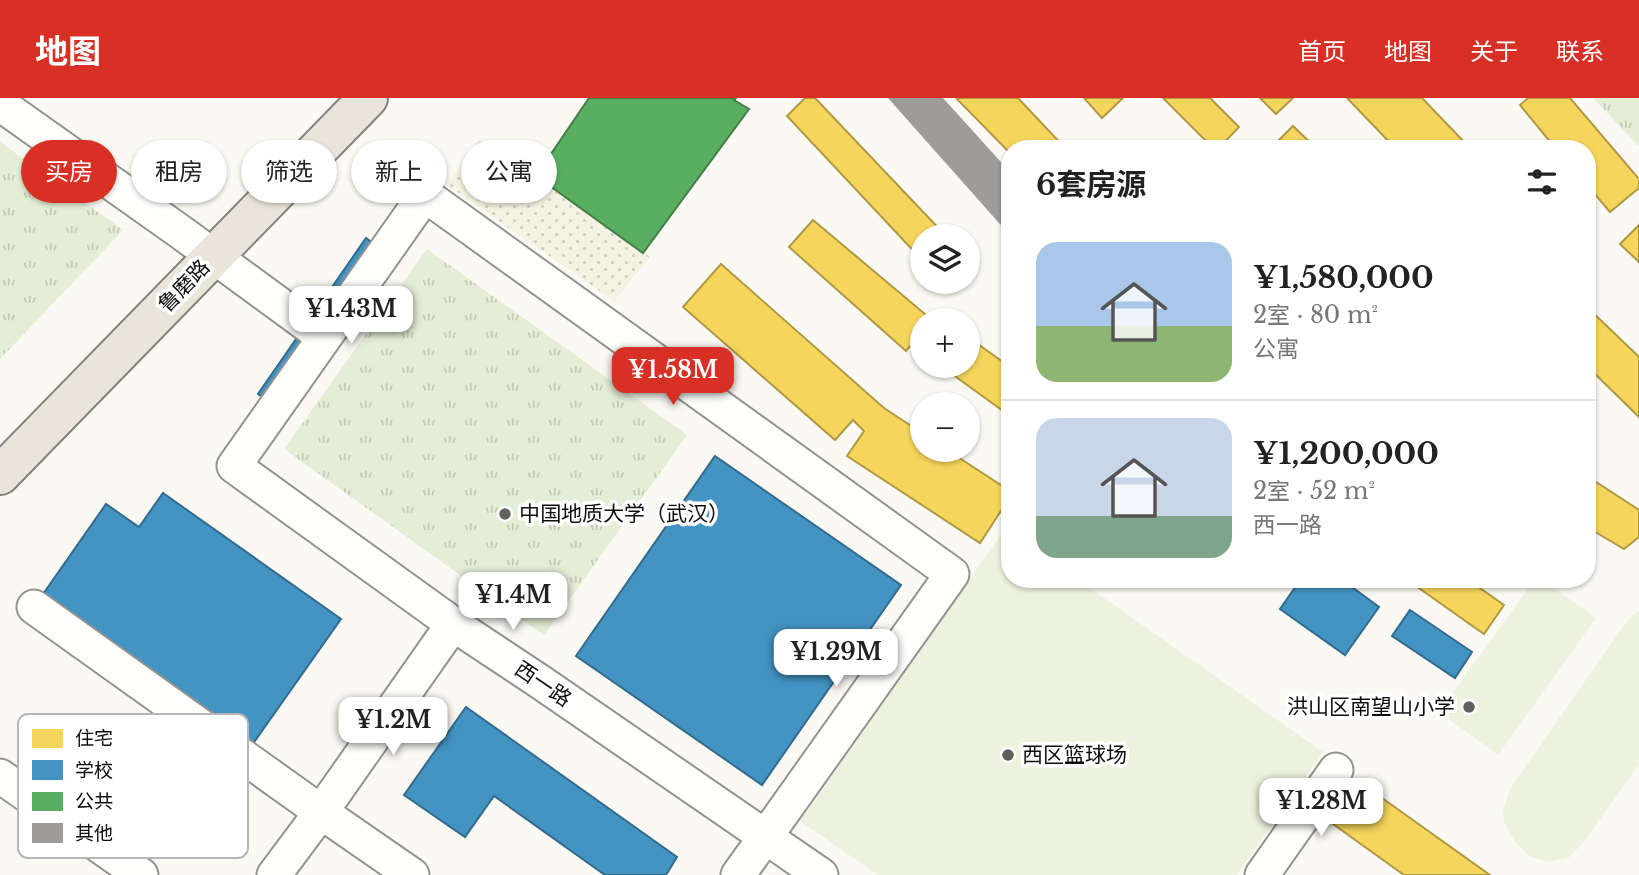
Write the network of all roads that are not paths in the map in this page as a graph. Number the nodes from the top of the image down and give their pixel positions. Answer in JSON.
{"nodes":[{"id":1,"x":336,"y":98,"type":"edge"},
{"id":2,"x":368,"y":98,"type":"edge"},
{"id":3,"x":0,"y":104,"type":"edge"},
{"id":4,"x":204,"y":250,"type":"junction"},
{"id":5,"x":324,"y":337,"type":"junction"},
{"id":6,"x":0,"y":448,"type":"edge"},
{"id":7,"x":0,"y":475,"type":"edge"},
{"id":8,"x":34,"y":607,"type":"dead end"},
{"id":9,"x":453,"y":624,"type":"junction"},
{"id":10,"x":183,"y":714,"type":"edge"},
{"id":11,"x":248,"y":760,"type":"edge"},
{"id":12,"x":1336,"y":770,"type":"dead end"},
{"id":13,"x":0,"y":776,"type":"edge"},
{"id":14,"x":18,"y":789,"type":"edge"},
{"id":15,"x":320,"y":812,"type":"junction"},
{"id":16,"x":765,"y":836,"type":"junction"},
{"id":17,"x":117,"y":858,"type":"edge"},
{"id":18,"x":141,"y":875,"type":"edge"},
{"id":19,"x":274,"y":875,"type":"edge"},
{"id":20,"x":412,"y":875,"type":"edge"},
{"id":21,"x":738,"y":875,"type":"edge"},
{"id":22,"x":821,"y":875,"type":"edge"},
{"id":23,"x":1262,"y":875,"type":"edge"}],
"edges":[{"from":1,"to":4,"type":"main road","name":"鲁磨路"},
{"from":2,"to":4,"type":"main road","name":"鲁磨路"},
{"from":3,"to":4,"type":"street"},
{"from":4,"to":5,"type":"street"},
{"from":4,"to":6,"type":"main road","name":"鲁磨路"},
{"from":4,"to":7,"type":"main road","name":"鲁磨路"},
{"from":5,"to":9,"type":"street","name":"西一路"},
{"from":5,"to":16,"type":"street"},
{"from":8,"to":10,"type":"street"},
{"from":9,"to":15,"type":"street"},
{"from":9,"to":16,"type":"street","name":"西一路"},
{"from":11,"to":15,"type":"street"},
{"from":12,"to":23,"type":"street"},
{"from":13,"to":14,"type":"street"},
{"from":15,"to":19,"type":"street"},
{"from":15,"to":20,"type":"street"},
{"from":16,"to":21,"type":"street"},
{"from":16,"to":22,"type":"street","name":"西一路"},
{"from":17,"to":18,"type":"street"}]}
